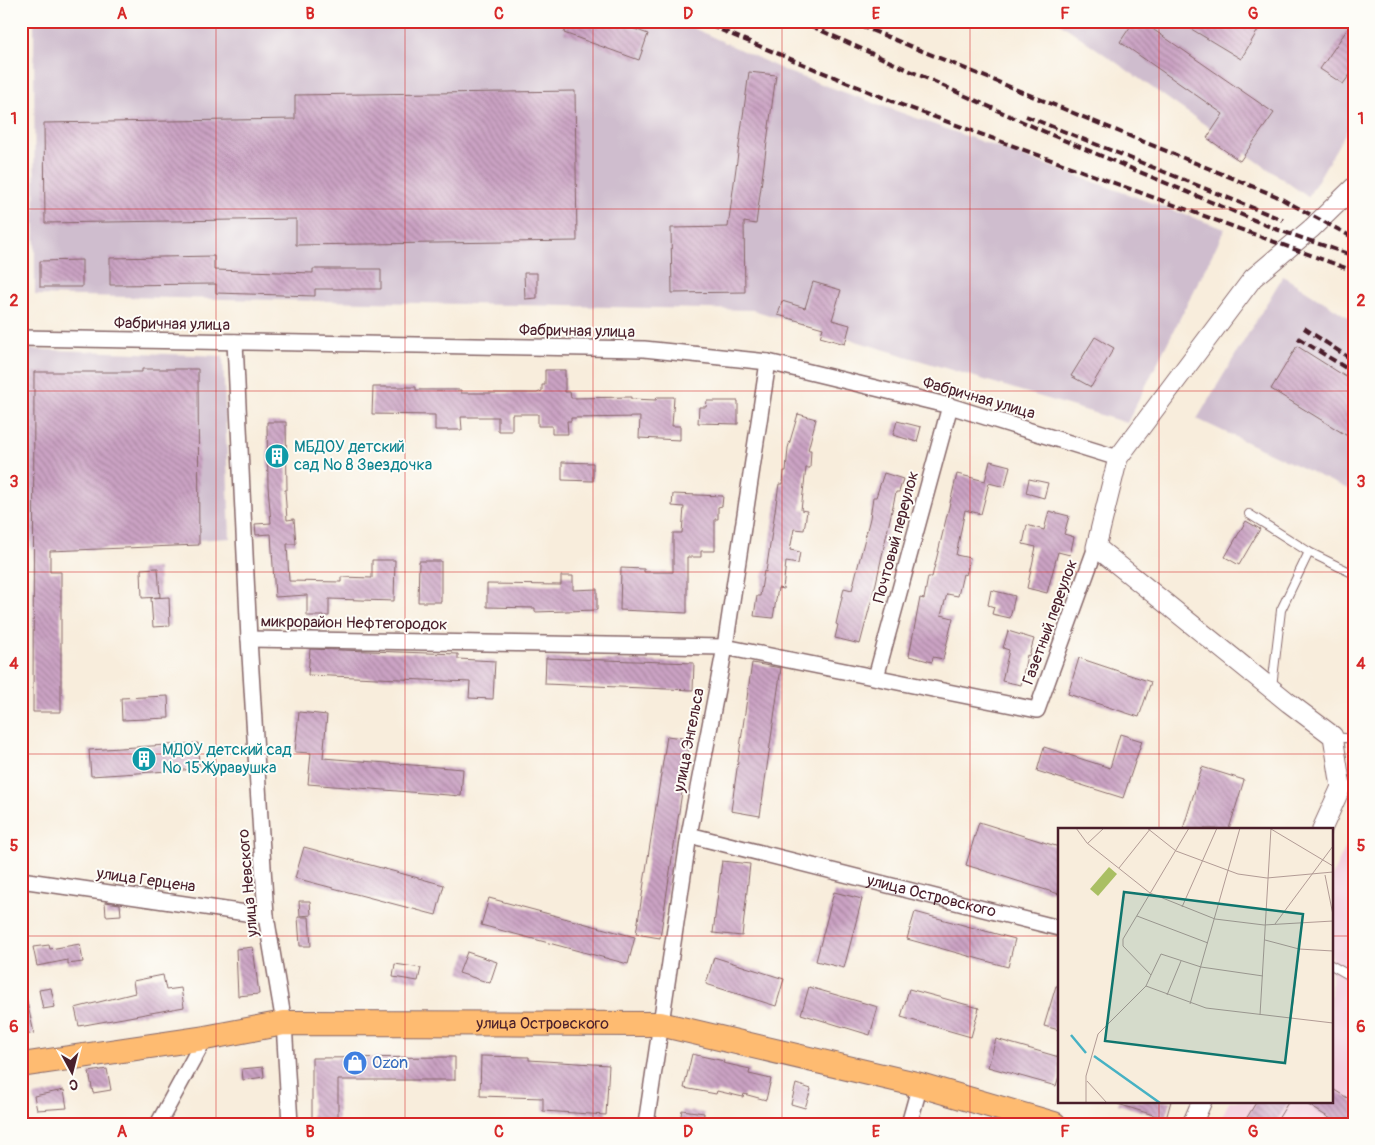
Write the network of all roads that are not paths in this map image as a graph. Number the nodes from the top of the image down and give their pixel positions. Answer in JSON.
{"nodes":[{"id":1,"x":1354,"y":187,"type":"edge"},
{"id":2,"x":21,"y":338,"type":"edge"},
{"id":3,"x":235,"y":342,"type":"junction"},
{"id":4,"x":768,"y":362,"type":"junction"},
{"id":5,"x":950,"y":406,"type":"junction"},
{"id":6,"x":1118,"y":458,"type":"junction"},
{"id":7,"x":1249,"y":514,"type":"dead end"},
{"id":8,"x":1096,"y":547,"type":"junction"},
{"id":9,"x":1309,"y":552,"type":"junction"},
{"id":10,"x":1354,"y":574,"type":"edge"},
{"id":11,"x":249,"y":639,"type":"junction"},
{"id":12,"x":725,"y":646,"type":"junction"},
{"id":13,"x":876,"y":678,"type":"junction"},
{"id":14,"x":1271,"y":689,"type":"junction"},
{"id":15,"x":1037,"y":710,"type":"joint"},
{"id":16,"x":1333,"y":736,"type":"junction"},
{"id":17,"x":1354,"y":739,"type":"edge"},
{"id":18,"x":1322,"y":828,"type":"edge"},
{"id":19,"x":689,"y":835,"type":"junction"},
{"id":20,"x":21,"y":880,"type":"edge"},
{"id":21,"x":266,"y":916,"type":"junction"},
{"id":22,"x":1058,"y":928,"type":"edge"},
{"id":23,"x":1332,"y":966,"type":"edge"},
{"id":24,"x":1354,"y":978,"type":"edge"},
{"id":25,"x":284,"y":1023,"type":"junction"},
{"id":26,"x":660,"y":1024,"type":"junction"},
{"id":27,"x":205,"y":1038,"type":"junction"},
{"id":28,"x":21,"y":1065,"type":"edge"},
{"id":29,"x":920,"y":1085,"type":"junction"},
{"id":30,"x":1202,"y":1102,"type":"edge"},
{"id":31,"x":158,"y":1124,"type":"edge"},
{"id":32,"x":290,"y":1124,"type":"edge"},
{"id":33,"x":646,"y":1124,"type":"edge"},
{"id":34,"x":909,"y":1124,"type":"edge"},
{"id":35,"x":1054,"y":1124,"type":"edge"},
{"id":36,"x":1192,"y":1124,"type":"edge"}],
"edges":[{"from":1,"to":6,"type":"street"},
{"from":2,"to":3,"type":"street","name":"Фабричная улица"},
{"from":3,"to":4,"type":"street","name":"Фабричная улица"},
{"from":3,"to":11,"type":"street","name":"микрорайон Нефтегородок"},
{"from":4,"to":5,"type":"street","name":"Фабричная улица"},
{"from":4,"to":12,"type":"street","name":"улица Энгельса"},
{"from":5,"to":6,"type":"street","name":"Фабричная улица"},
{"from":5,"to":13,"type":"street","name":"Почтовый переулок"},
{"from":6,"to":8,"type":"street"},
{"from":7,"to":9,"type":"lane"},
{"from":8,"to":14,"type":"street"},
{"from":8,"to":15,"type":"street","name":"Газетный переулок"},
{"from":9,"to":10,"type":"lane"},
{"from":9,"to":14,"type":"lane"},
{"from":11,"to":12,"type":"street","name":"микрорайон Нефтегородок"},
{"from":11,"to":21,"type":"street","name":"улица Невского"},
{"from":12,"to":13,"type":"street","name":"микрорайон Нефтегородок"},
{"from":12,"to":19,"type":"street","name":"улица Энгельса"},
{"from":13,"to":15,"type":"street","name":"микрорайон Нефтегородок"},
{"from":14,"to":16,"type":"street"},
{"from":16,"to":17,"type":"lane"},
{"from":16,"to":18,"type":"street"},
{"from":19,"to":22,"type":"street","name":"улица Островского"},
{"from":19,"to":26,"type":"street","name":"улица Энгельса"},
{"from":20,"to":21,"type":"street","name":"улица Герцена"},
{"from":21,"to":25,"type":"street","name":"улица Невского"},
{"from":23,"to":24,"type":"lane"},
{"from":25,"to":26,"type":"main road","name":"улица Островского"},
{"from":25,"to":27,"type":"main road","name":"улица Островского"},
{"from":25,"to":32,"type":"street","name":"улица Невского"},
{"from":26,"to":29,"type":"main road","name":"улица Островского"},
{"from":26,"to":33,"type":"street","name":"улица Энгельса"},
{"from":27,"to":28,"type":"main road","name":"улица Островского"},
{"from":27,"to":31,"type":"street"},
{"from":29,"to":34,"type":"street"},
{"from":29,"to":35,"type":"main road","name":"улица Островского"},
{"from":30,"to":36,"type":"street"}]}
